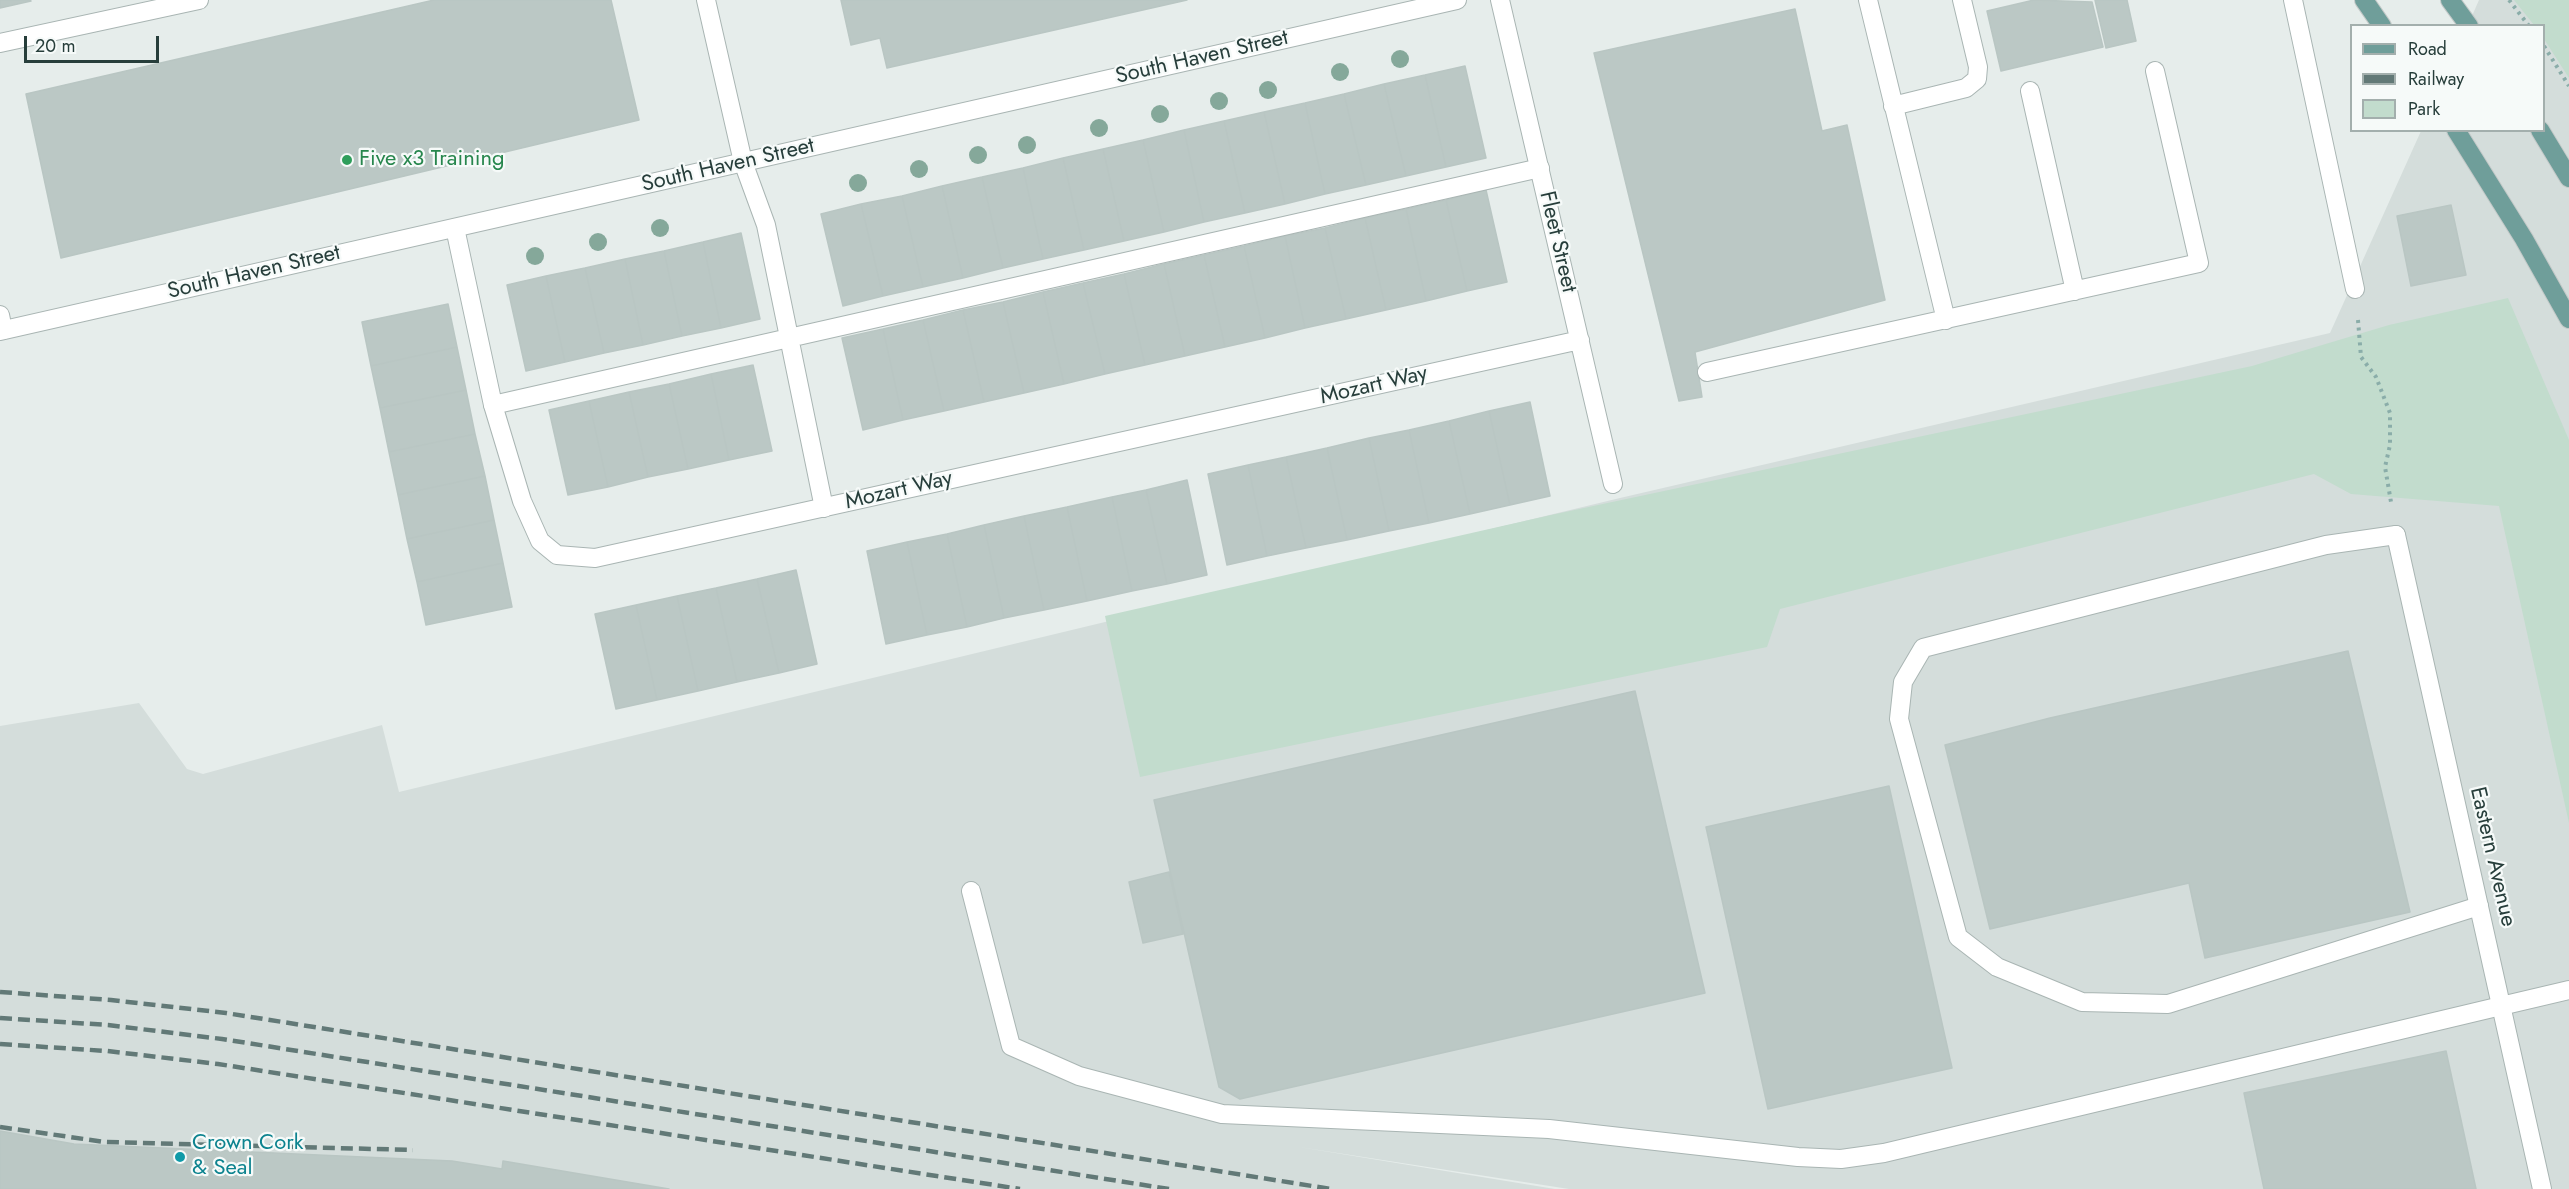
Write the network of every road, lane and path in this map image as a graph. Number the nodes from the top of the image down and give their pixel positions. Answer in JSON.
{"nodes":[{"id":1,"x":199,"y":0,"type":"edge"},
{"id":2,"x":706,"y":0,"type":"edge"},
{"id":3,"x":1457,"y":0,"type":"edge"},
{"id":4,"x":1500,"y":0,"type":"edge"},
{"id":5,"x":1868,"y":0,"type":"edge"},
{"id":6,"x":1962,"y":0,"type":"edge"},
{"id":7,"x":2293,"y":0,"type":"edge"},
{"id":8,"x":2364,"y":0,"type":"edge"},
{"id":9,"x":2450,"y":0,"type":"edge"},
{"id":10,"x":2509,"y":0,"type":"edge"},
{"id":11,"x":2381,"y":24,"type":"edge"},
{"id":12,"x":2468,"y":24,"type":"edge"},
{"id":13,"x":2527,"y":24,"type":"edge"},
{"id":14,"x":0,"y":44,"type":"edge"},
{"id":15,"x":2545,"y":48,"type":"edge"},
{"id":16,"x":2155,"y":71,"type":"dead end"},
{"id":17,"x":2569,"y":87,"type":"edge"},
{"id":18,"x":2030,"y":92,"type":"dead end"},
{"id":19,"x":1893,"y":106,"type":"junction"},
{"id":20,"x":2457,"y":132,"type":"edge"},
{"id":21,"x":2541,"y":132,"type":"edge"},
{"id":22,"x":743,"y":162,"type":"junction"},
{"id":23,"x":1540,"y":168,"type":"junction"},
{"id":24,"x":2569,"y":178,"type":"edge"},
{"id":25,"x":455,"y":228,"type":"junction"},
{"id":26,"x":2355,"y":289,"type":"joint"},
{"id":27,"x":2075,"y":291,"type":"junction"},
{"id":28,"x":2569,"y":319,"type":"edge"},
{"id":29,"x":1946,"y":320,"type":"junction"},
{"id":30,"x":1,"y":326,"type":"edge"},
{"id":31,"x":789,"y":336,"type":"junction"},
{"id":32,"x":1580,"y":339,"type":"junction"},
{"id":33,"x":1707,"y":372,"type":"dead end"},
{"id":34,"x":493,"y":405,"type":"junction"},
{"id":35,"x":1613,"y":484,"type":"dead end"},
{"id":36,"x":824,"y":508,"type":"junction"},
{"id":37,"x":2396,"y":535,"type":"junction"},
{"id":38,"x":971,"y":891,"type":"dead end"},
{"id":39,"x":2479,"y":906,"type":"junction"},
{"id":40,"x":2569,"y":990,"type":"edge"},
{"id":41,"x":2501,"y":1006,"type":"junction"},
{"id":42,"x":2542,"y":1189,"type":"edge"}],
"edges":[{"from":1,"to":14,"type":"street"},
{"from":2,"to":22,"type":"street"},
{"from":3,"to":22,"type":"street","name":"South Haven Street"},
{"from":4,"to":23,"type":"street","name":"Fleet Street"},
{"from":5,"to":19,"type":"street"},
{"from":6,"to":19,"type":"street"},
{"from":7,"to":26,"type":"street"},
{"from":8,"to":11,"type":"main road"},
{"from":9,"to":12,"type":"main road"},
{"from":10,"to":13,"type":"path"},
{"from":15,"to":17,"type":"path"},
{"from":16,"to":27,"type":"street"},
{"from":18,"to":27,"type":"street"},
{"from":19,"to":29,"type":"street"},
{"from":20,"to":28,"type":"main road"},
{"from":21,"to":24,"type":"main road"},
{"from":22,"to":25,"type":"street","name":"South Haven Street"},
{"from":22,"to":31,"type":"street"},
{"from":23,"to":31,"type":"street"},
{"from":23,"to":32,"type":"street","name":"Fleet Street"},
{"from":25,"to":30,"type":"street","name":"South Haven Street"},
{"from":25,"to":34,"type":"street","name":"Mozart Way"},
{"from":26,"to":37,"type":"path"},
{"from":27,"to":29,"type":"street"},
{"from":29,"to":33,"type":"street"},
{"from":31,"to":34,"type":"street"},
{"from":31,"to":36,"type":"street"},
{"from":32,"to":35,"type":"street","name":"Fleet Street"},
{"from":32,"to":36,"type":"street","name":"Mozart Way"},
{"from":34,"to":36,"type":"street","name":"Mozart Way"},
{"from":37,"to":39,"type":"street","name":"Eastern Avenue"},
{"from":37,"to":39,"type":"street"},
{"from":38,"to":41,"type":"street"},
{"from":39,"to":41,"type":"street","name":"Eastern Avenue"},
{"from":40,"to":41,"type":"street"},
{"from":41,"to":42,"type":"street","name":"Eastern Avenue"}]}
